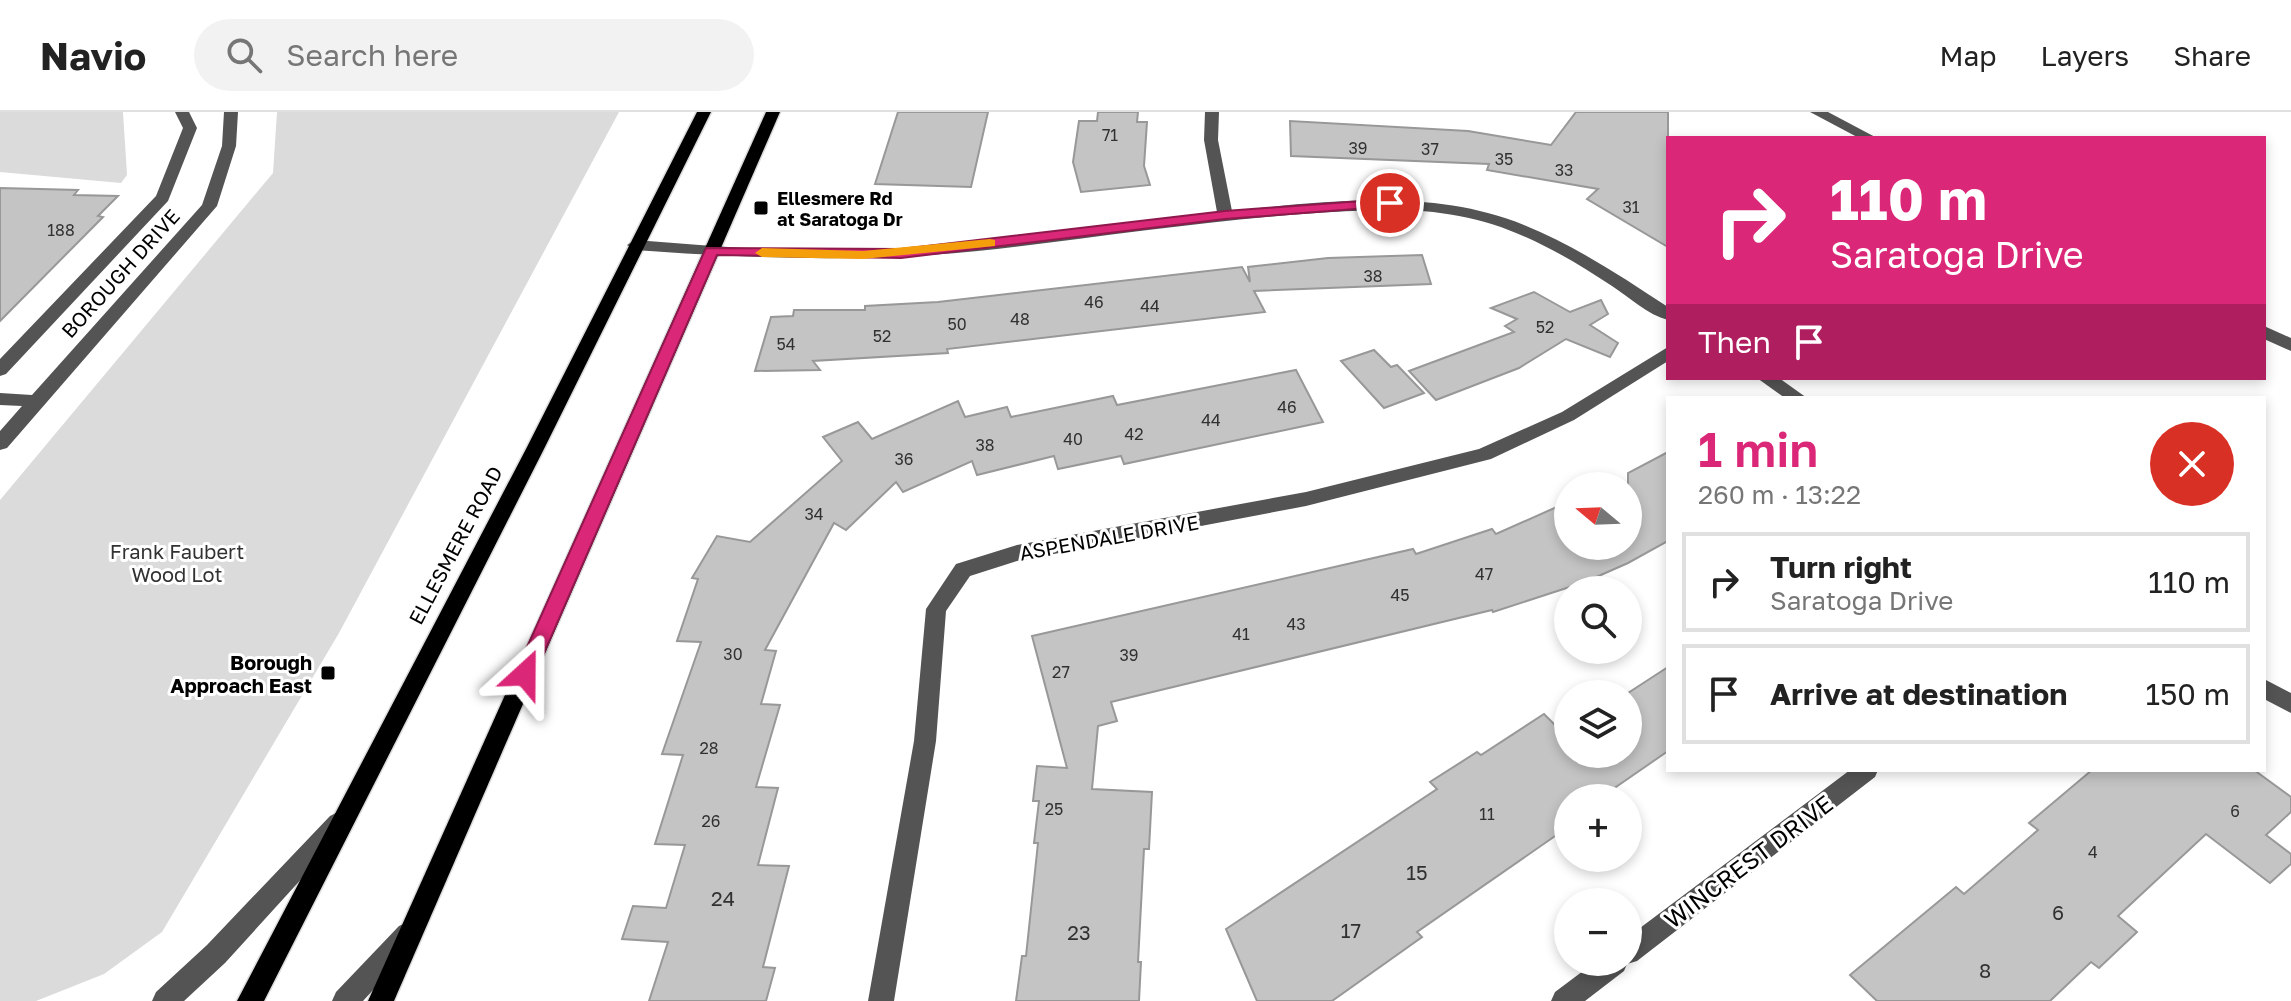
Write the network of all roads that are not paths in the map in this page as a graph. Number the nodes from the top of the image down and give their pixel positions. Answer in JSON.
{"nodes":[{"id":1,"x":182,"y":112,"type":"edge"},
{"id":2,"x":231,"y":112,"type":"edge"},
{"id":3,"x":704,"y":112,"type":"edge"},
{"id":4,"x":773,"y":112,"type":"edge"},
{"id":5,"x":1212,"y":112,"type":"edge"},
{"id":6,"x":1817,"y":112,"type":"edge"},
{"id":7,"x":1866,"y":136,"type":"edge"},
{"id":8,"x":1225,"y":215,"type":"junction"},
{"id":9,"x":635,"y":245,"type":"junction"},
{"id":10,"x":711,"y":251,"type":"junction"},
{"id":11,"x":1666,"y":314,"type":"edge"},
{"id":12,"x":2266,"y":333,"type":"edge"},
{"id":13,"x":2291,"y":345,"type":"edge"},
{"id":14,"x":1666,"y":354,"type":"edge"},
{"id":15,"x":0,"y":370,"type":"edge"},
{"id":16,"x":1769,"y":380,"type":"edge"},
{"id":17,"x":1795,"y":396,"type":"edge"},
{"id":18,"x":0,"y":399,"type":"edge"},
{"id":19,"x":36,"y":401,"type":"junction"},
{"id":20,"x":0,"y":443,"type":"edge"},
{"id":21,"x":2266,"y":689,"type":"edge"},
{"id":22,"x":2291,"y":704,"type":"edge"},
{"id":23,"x":1864,"y":772,"type":"edge"},
{"id":24,"x":341,"y":820,"type":"junction"},
{"id":25,"x":413,"y":928,"type":"junction"},
{"id":26,"x":1642,"y":941,"type":"edge"},
{"id":27,"x":1597,"y":976,"type":"edge"},
{"id":28,"x":165,"y":1001,"type":"edge"},
{"id":29,"x":250,"y":1001,"type":"edge"},
{"id":30,"x":345,"y":1001,"type":"edge"},
{"id":31,"x":381,"y":1001,"type":"edge"},
{"id":32,"x":881,"y":1001,"type":"edge"},
{"id":33,"x":1564,"y":1001,"type":"edge"}],
"edges":[{"from":1,"to":15,"type":"street","name":"BOROUGH DRIVE"},
{"from":2,"to":19,"type":"street","name":"BOROUGH DRIVE"},
{"from":3,"to":9,"type":"main road","name":"ELLESMERE ROAD"},
{"from":4,"to":10,"type":"main road"},
{"from":5,"to":8,"type":"street"},
{"from":6,"to":7,"type":"street"},
{"from":8,"to":10,"type":"street"},
{"from":8,"to":11,"type":"street"},
{"from":9,"to":10,"type":"street"},
{"from":9,"to":24,"type":"main road","name":"ELLESMERE ROAD"},
{"from":10,"to":25,"type":"main road"},
{"from":12,"to":13,"type":"street"},
{"from":14,"to":32,"type":"street","name":"ASPENDALE DRIVE"},
{"from":16,"to":17,"type":"street"},
{"from":18,"to":19,"type":"street"},
{"from":19,"to":20,"type":"street","name":"BOROUGH DRIVE"},
{"from":21,"to":22,"type":"street"},
{"from":23,"to":26,"type":"street","name":"WINCREST DRIVE"},
{"from":24,"to":28,"type":"street"},
{"from":24,"to":29,"type":"main road","name":"ELLESMERE ROAD"},
{"from":25,"to":30,"type":"street"},
{"from":25,"to":31,"type":"main road"},
{"from":27,"to":33,"type":"street"}]}
